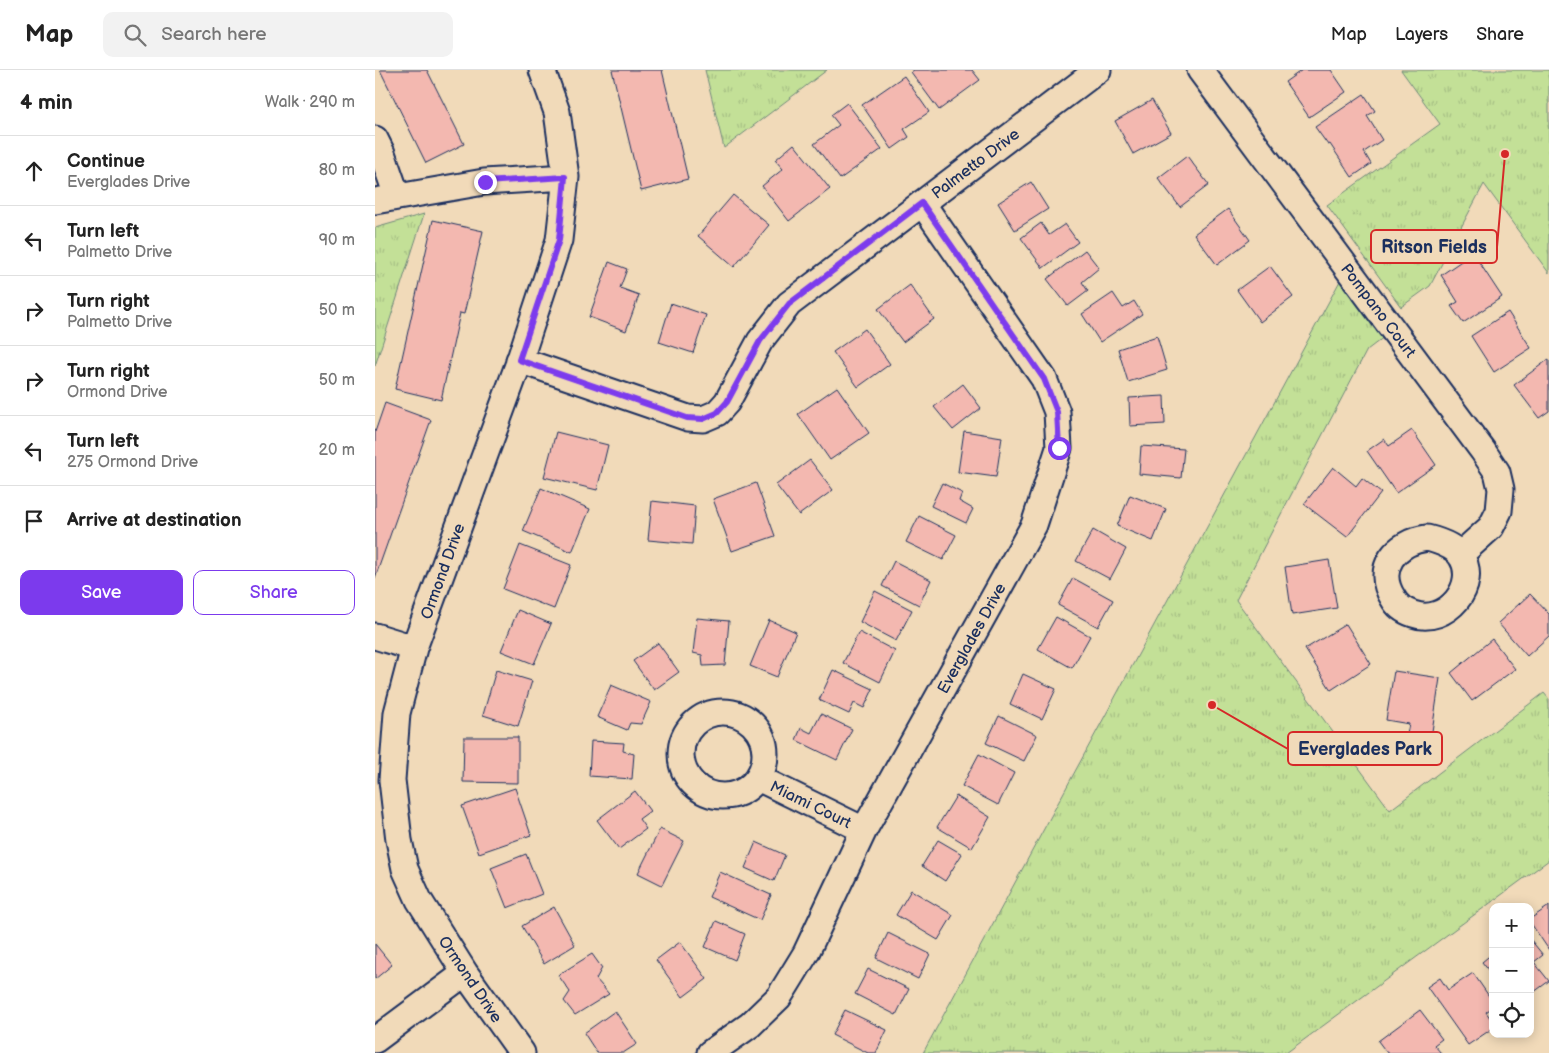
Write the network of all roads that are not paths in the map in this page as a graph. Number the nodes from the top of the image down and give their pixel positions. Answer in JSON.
{"nodes":[{"id":1,"x":542,"y":70,"type":"edge"},
{"id":2,"x":1098,"y":70,"type":"edge"},
{"id":3,"x":1200,"y":70,"type":"edge"},
{"id":4,"x":375,"y":138,"type":"edge"},
{"id":5,"x":565,"y":177,"type":"junction"},
{"id":6,"x":386,"y":198,"type":"edge"},
{"id":7,"x":922,"y":203,"type":"junction"},
{"id":8,"x":519,"y":360,"type":"junction"},
{"id":9,"x":1460,"y":555,"type":"dead end"},
{"id":10,"x":375,"y":636,"type":"edge"},
{"id":11,"x":414,"y":648,"type":"junction"},
{"id":12,"x":757,"y":778,"type":"dead end"},
{"id":13,"x":864,"y":830,"type":"junction"},
{"id":14,"x":465,"y":973,"type":"junction"},
{"id":15,"x":375,"y":1040,"type":"edge"},
{"id":16,"x":522,"y":1053,"type":"edge"},
{"id":17,"x":710,"y":1053,"type":"edge"}],
"edges":[{"from":1,"to":5,"type":"street","name":"Ormond Drive"},
{"from":2,"to":7,"type":"street","name":"Palmetto Drive"},
{"from":3,"to":9,"type":"street","name":"Pompano Court"},
{"from":4,"to":6,"type":"street"},
{"from":5,"to":6,"type":"street"},
{"from":5,"to":8,"type":"street","name":"Ormond Drive"},
{"from":7,"to":8,"type":"street","name":"Palmetto Drive"},
{"from":7,"to":13,"type":"street","name":"Everglades Drive"},
{"from":8,"to":11,"type":"street","name":"Ormond Drive"},
{"from":10,"to":11,"type":"street"},
{"from":11,"to":14,"type":"street","name":"Ormond Drive"},
{"from":12,"to":13,"type":"street","name":"Miami Court"},
{"from":13,"to":17,"type":"street","name":"Everglades Drive"},
{"from":14,"to":15,"type":"street"},
{"from":14,"to":16,"type":"street","name":"Ormond Drive"}]}
